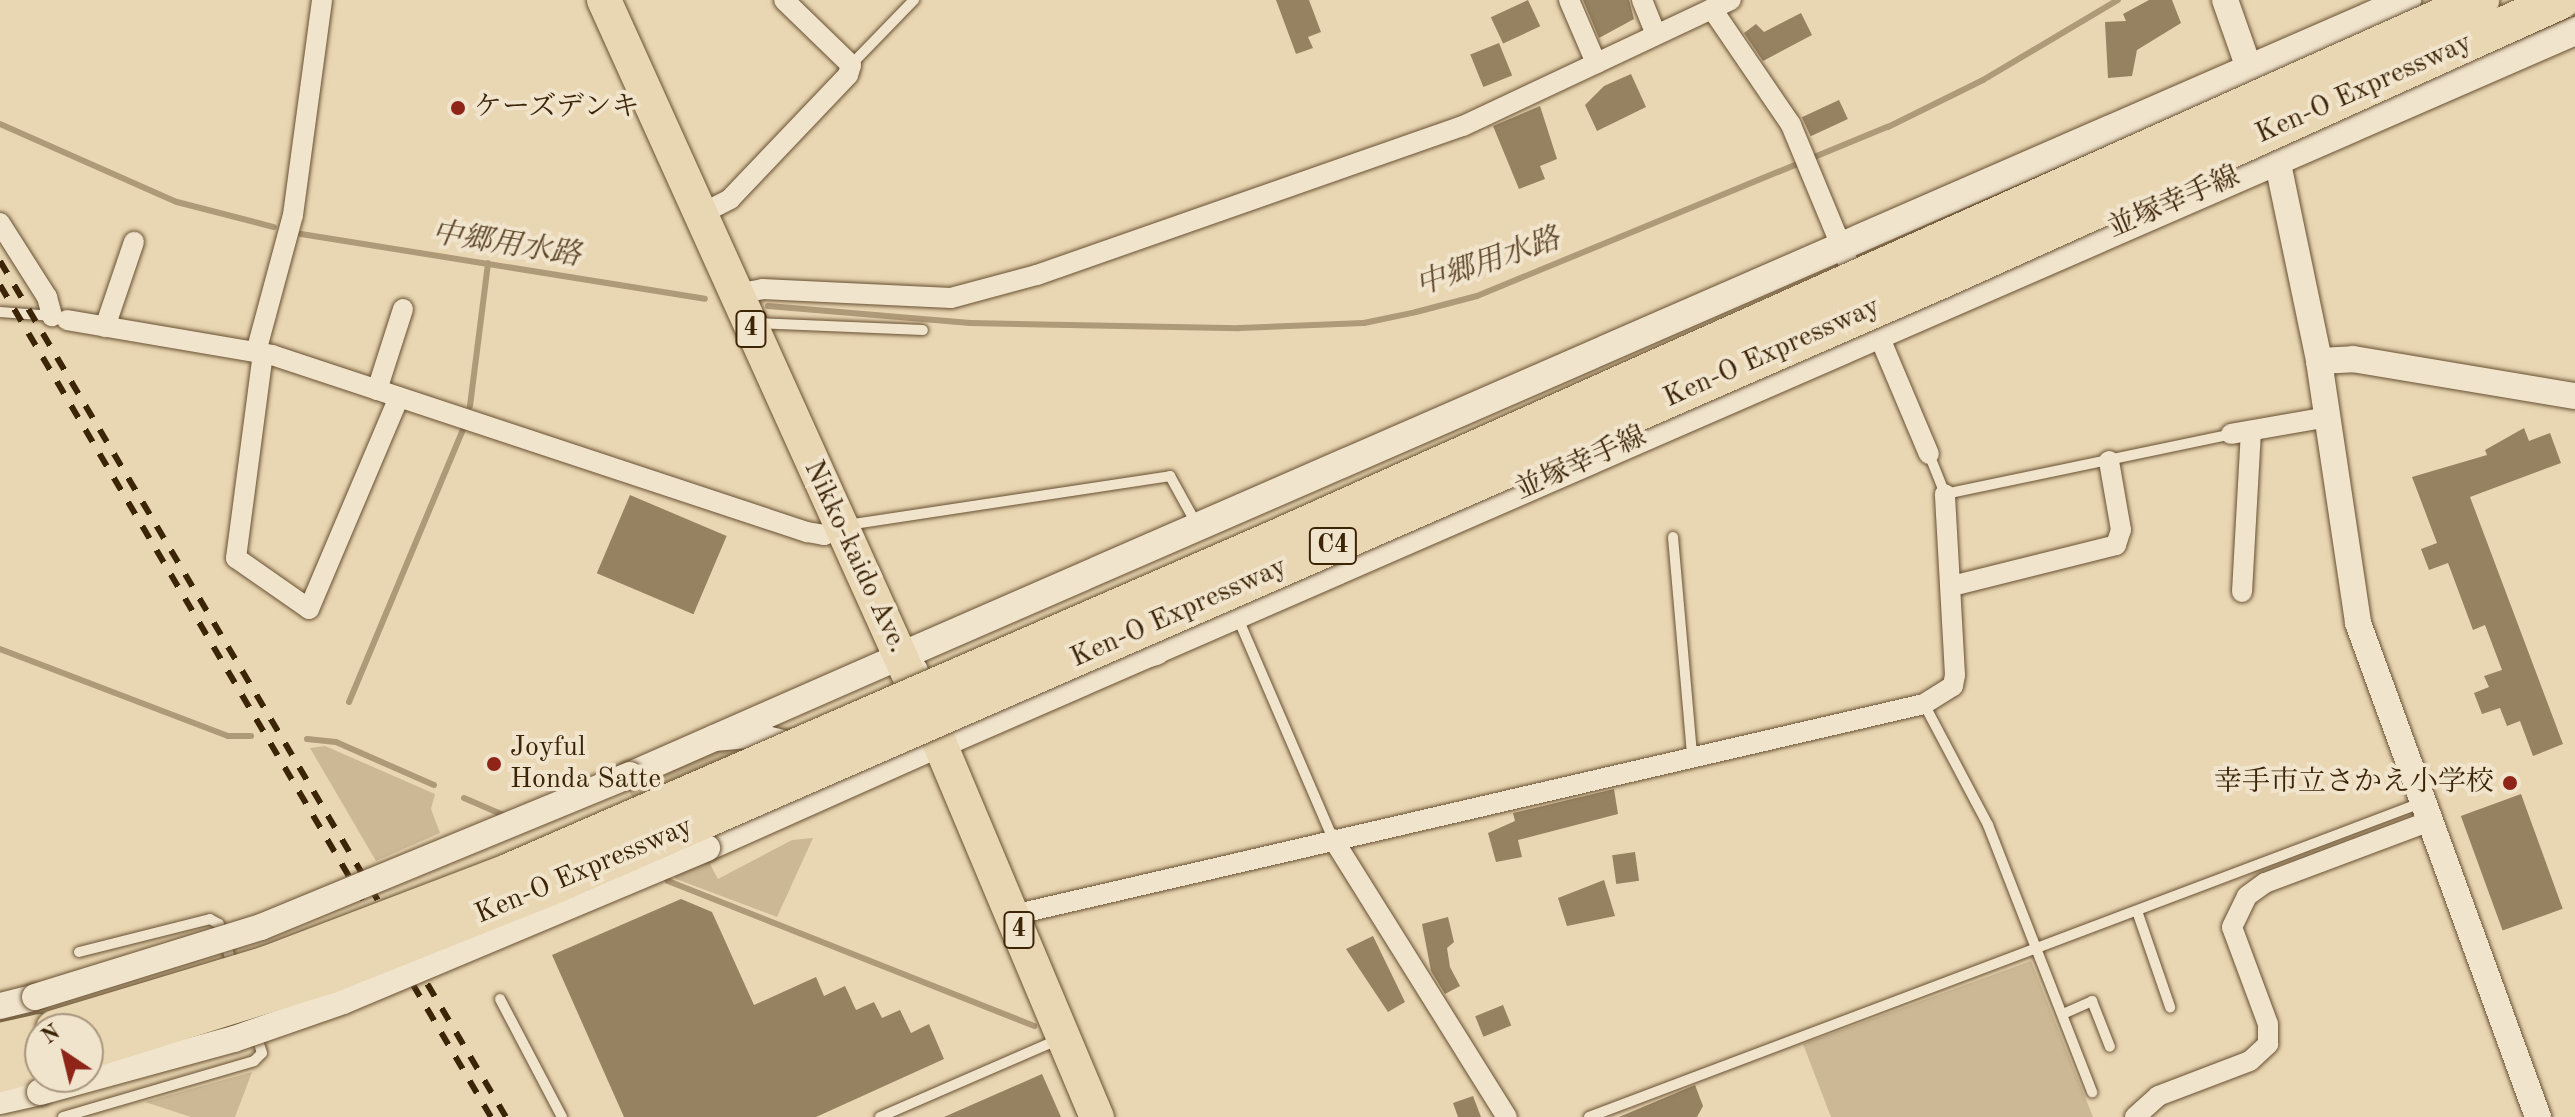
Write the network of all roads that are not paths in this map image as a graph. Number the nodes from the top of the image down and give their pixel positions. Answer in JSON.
{"nodes":[{"id":1,"x":322,"y":0,"type":"edge"},
{"id":2,"x":604,"y":0,"type":"edge"},
{"id":3,"x":784,"y":0,"type":"edge"},
{"id":4,"x":914,"y":0,"type":"edge"},
{"id":5,"x":1569,"y":0,"type":"edge"},
{"id":6,"x":1642,"y":0,"type":"edge"},
{"id":7,"x":1731,"y":0,"type":"edge"},
{"id":8,"x":2225,"y":0,"type":"edge"},
{"id":9,"x":2407,"y":0,"type":"edge"},
{"id":10,"x":2480,"y":0,"type":"edge"},
{"id":11,"x":2561,"y":0,"type":"edge"},
{"id":12,"x":1712,"y":9,"type":"junction"},
{"id":13,"x":2575,"y":31,"type":"edge"},
{"id":14,"x":1656,"y":34,"type":"junction"},
{"id":15,"x":1596,"y":63,"type":"junction"},
{"id":16,"x":851,"y":65,"type":"junction"},
{"id":17,"x":2250,"y":70,"type":"junction"},
{"id":18,"x":2280,"y":158,"type":"junction"},
{"id":19,"x":1969,"y":192,"type":"junction"},
{"id":20,"x":699,"y":215,"type":"junction"},
{"id":21,"x":0,"y":223,"type":"edge"},
{"id":22,"x":134,"y":242,"type":"dead end"},
{"id":23,"x":1841,"y":247,"type":"junction"},
{"id":24,"x":403,"y":309,"type":"dead end"},
{"id":25,"x":742,"y":309,"type":"junction"},
{"id":26,"x":0,"y":312,"type":"edge"},
{"id":27,"x":59,"y":318,"type":"junction"},
{"id":28,"x":105,"y":327,"type":"junction"},
{"id":29,"x":923,"y":330,"type":"dead end"},
{"id":30,"x":1877,"y":333,"type":"junction"},
{"id":31,"x":259,"y":353,"type":"junction"},
{"id":32,"x":2319,"y":361,"type":"junction"},
{"id":33,"x":377,"y":390,"type":"junction"},
{"id":34,"x":2575,"y":396,"type":"edge"},
{"id":35,"x":399,"y":397,"type":"junction"},
{"id":36,"x":2328,"y":417,"type":"junction"},
{"id":37,"x":2241,"y":432,"type":"junction"},
{"id":38,"x":1929,"y":454,"type":"joint"},
{"id":39,"x":2109,"y":461,"type":"junction"},
{"id":40,"x":1945,"y":494,"type":"junction"},
{"id":41,"x":842,"y":527,"type":"junction"},
{"id":42,"x":1198,"y":527,"type":"junction"},
{"id":43,"x":1673,"y":537,"type":"dead end"},
{"id":44,"x":1952,"y":586,"type":"junction"},
{"id":45,"x":2242,"y":592,"type":"dead end"},
{"id":46,"x":1237,"y":616,"type":"junction"},
{"id":47,"x":1156,"y":651,"type":"junction"},
{"id":48,"x":901,"y":656,"type":"junction"},
{"id":49,"x":1924,"y":704,"type":"junction"},
{"id":50,"x":714,"y":738,"type":"junction"},
{"id":51,"x":940,"y":744,"type":"junction"},
{"id":52,"x":1692,"y":755,"type":"junction"},
{"id":53,"x":2426,"y":812,"type":"junction"},
{"id":54,"x":1333,"y":839,"type":"junction"},
{"id":55,"x":2137,"y":911,"type":"junction"},
{"id":56,"x":1013,"y":915,"type":"junction"},
{"id":57,"x":2038,"y":950,"type":"junction"},
{"id":58,"x":79,"y":952,"type":"dead end"},
{"id":59,"x":500,"y":999,"type":"dead end"},
{"id":60,"x":0,"y":1006,"type":"edge"},
{"id":61,"x":2170,"y":1007,"type":"dead end"},
{"id":62,"x":248,"y":1010,"type":"dead end"},
{"id":63,"x":29,"y":1013,"type":"edge"},
{"id":64,"x":42,"y":1013,"type":"edge"},
{"id":65,"x":104,"y":1014,"type":"edge"},
{"id":66,"x":2063,"y":1014,"type":"junction"},
{"id":67,"x":24,"y":1024,"type":"edge"},
{"id":68,"x":253,"y":1024,"type":"dead end"},
{"id":69,"x":1063,"y":1038,"type":"junction"},
{"id":70,"x":0,"y":1042,"type":"edge"},
{"id":71,"x":104,"y":1045,"type":"edge"},
{"id":72,"x":2110,"y":1047,"type":"dead end"},
{"id":73,"x":104,"y":1064,"type":"edge"},
{"id":74,"x":0,"y":1073,"type":"edge"},
{"id":75,"x":24,"y":1075,"type":"edge"},
{"id":76,"x":24,"y":1087,"type":"edge"},
{"id":77,"x":2092,"y":1092,"type":"dead end"},
{"id":78,"x":0,"y":1101,"type":"edge"},
{"id":79,"x":63,"y":1117,"type":"edge"},
{"id":80,"x":562,"y":1117,"type":"edge"},
{"id":81,"x":880,"y":1117,"type":"edge"},
{"id":82,"x":1097,"y":1117,"type":"edge"},
{"id":83,"x":1507,"y":1117,"type":"edge"},
{"id":84,"x":1589,"y":1117,"type":"edge"},
{"id":85,"x":2135,"y":1117,"type":"edge"},
{"id":86,"x":2538,"y":1117,"type":"edge"}],
"edges":[{"from":1,"to":31,"type":"street"},
{"from":2,"to":20,"type":"highway","name":"Nikko-kaido Ave.","number":"4"},
{"from":3,"to":16,"type":"street"},
{"from":4,"to":16,"type":"lane"},
{"from":5,"to":15,"type":"street"},
{"from":6,"to":14,"type":"street"},
{"from":7,"to":12,"type":"street"},
{"from":8,"to":17,"type":"street"},
{"from":9,"to":17,"type":"main road"},
{"from":10,"to":65,"type":"highway","name":"Ken-O Expressway","number":"C4","bridge":true},
{"from":11,"to":71,"type":"highway","name":"Ken-O Expressway","number":"C4","bridge":true},
{"from":12,"to":14,"type":"street"},
{"from":12,"to":23,"type":"street"},
{"from":13,"to":18,"type":"main road","name":"並塚幸手線"},
{"from":14,"to":15,"type":"street"},
{"from":15,"to":25,"type":"street"},
{"from":16,"to":20,"type":"street"},
{"from":17,"to":18,"type":"street"},
{"from":17,"to":19,"type":"main road"},
{"from":18,"to":19,"type":"main road"},
{"from":18,"to":30,"type":"main road","name":"並塚幸手線"},
{"from":18,"to":32,"type":"street"},
{"from":19,"to":23,"type":"main road"},
{"from":20,"to":25,"type":"highway","name":"Nikko-kaido Ave.","number":"4"},
{"from":21,"to":27,"type":"street"},
{"from":22,"to":28,"type":"street"},
{"from":23,"to":30,"type":"street"},
{"from":23,"to":42,"type":"main road"},
{"from":24,"to":33,"type":"street"},
{"from":25,"to":29,"type":"lane"},
{"from":25,"to":41,"type":"highway","name":"Nikko-kaido Ave.","number":"4"},
{"from":26,"to":27,"type":"lane"},
{"from":27,"to":28,"type":"street"},
{"from":28,"to":31,"type":"street"},
{"from":30,"to":38,"type":"street"},
{"from":30,"to":46,"type":"main road","name":"並塚幸手線"},
{"from":31,"to":33,"type":"street"},
{"from":31,"to":35,"type":"street"},
{"from":32,"to":34,"type":"street"},
{"from":32,"to":36,"type":"street"},
{"from":33,"to":35,"type":"street"},
{"from":35,"to":41,"type":"street"},
{"from":36,"to":37,"type":"street"},
{"from":36,"to":53,"type":"street"},
{"from":37,"to":39,"type":"lane"},
{"from":37,"to":45,"type":"street"},
{"from":38,"to":40,"type":"lane"},
{"from":39,"to":40,"type":"lane"},
{"from":39,"to":44,"type":"street"},
{"from":40,"to":44,"type":"street"},
{"from":41,"to":42,"type":"lane"},
{"from":41,"to":48,"type":"highway","name":"Nikko-kaido Ave.","number":"4"},
{"from":42,"to":48,"type":"main road"},
{"from":43,"to":52,"type":"lane"},
{"from":44,"to":49,"type":"street"},
{"from":46,"to":47,"type":"main road","name":"並塚幸手線"},
{"from":46,"to":54,"type":"lane"},
{"from":47,"to":48,"type":"main road"},
{"from":47,"to":51,"type":"main road","name":"並塚幸手線"},
{"from":48,"to":50,"type":"street"},
{"from":48,"to":51,"type":"highway","name":"Nikko-kaido Ave.","number":"4"},
{"from":49,"to":52,"type":"street"},
{"from":49,"to":57,"type":"lane"},
{"from":50,"to":51,"type":"street"},
{"from":50,"to":64,"type":"street","bridge":true},
{"from":51,"to":56,"type":"highway","name":"Nikko-kaido Ave.","number":"4"},
{"from":51,"to":73,"type":"street","bridge":true},
{"from":52,"to":54,"type":"street"},
{"from":53,"to":55,"type":"lane"},
{"from":53,"to":85,"type":"street"},
{"from":53,"to":86,"type":"street"},
{"from":54,"to":56,"type":"street"},
{"from":54,"to":83,"type":"street"},
{"from":55,"to":57,"type":"lane"},
{"from":55,"to":61,"type":"lane"},
{"from":56,"to":69,"type":"highway","name":"Nikko-kaido Ave.","number":"4"},
{"from":57,"to":66,"type":"lane"},
{"from":57,"to":84,"type":"lane"},
{"from":58,"to":62,"type":"lane"},
{"from":59,"to":80,"type":"lane"},
{"from":60,"to":63,"type":"street"},
{"from":66,"to":72,"type":"lane"},
{"from":66,"to":77,"type":"lane"},
{"from":67,"to":70,"type":"highway"},
{"from":68,"to":79,"type":"lane"},
{"from":69,"to":81,"type":"lane"},
{"from":69,"to":82,"type":"highway","name":"Nikko-kaido Ave.","number":"4"},
{"from":74,"to":75,"type":"highway"},
{"from":76,"to":78,"type":"street"}]}
